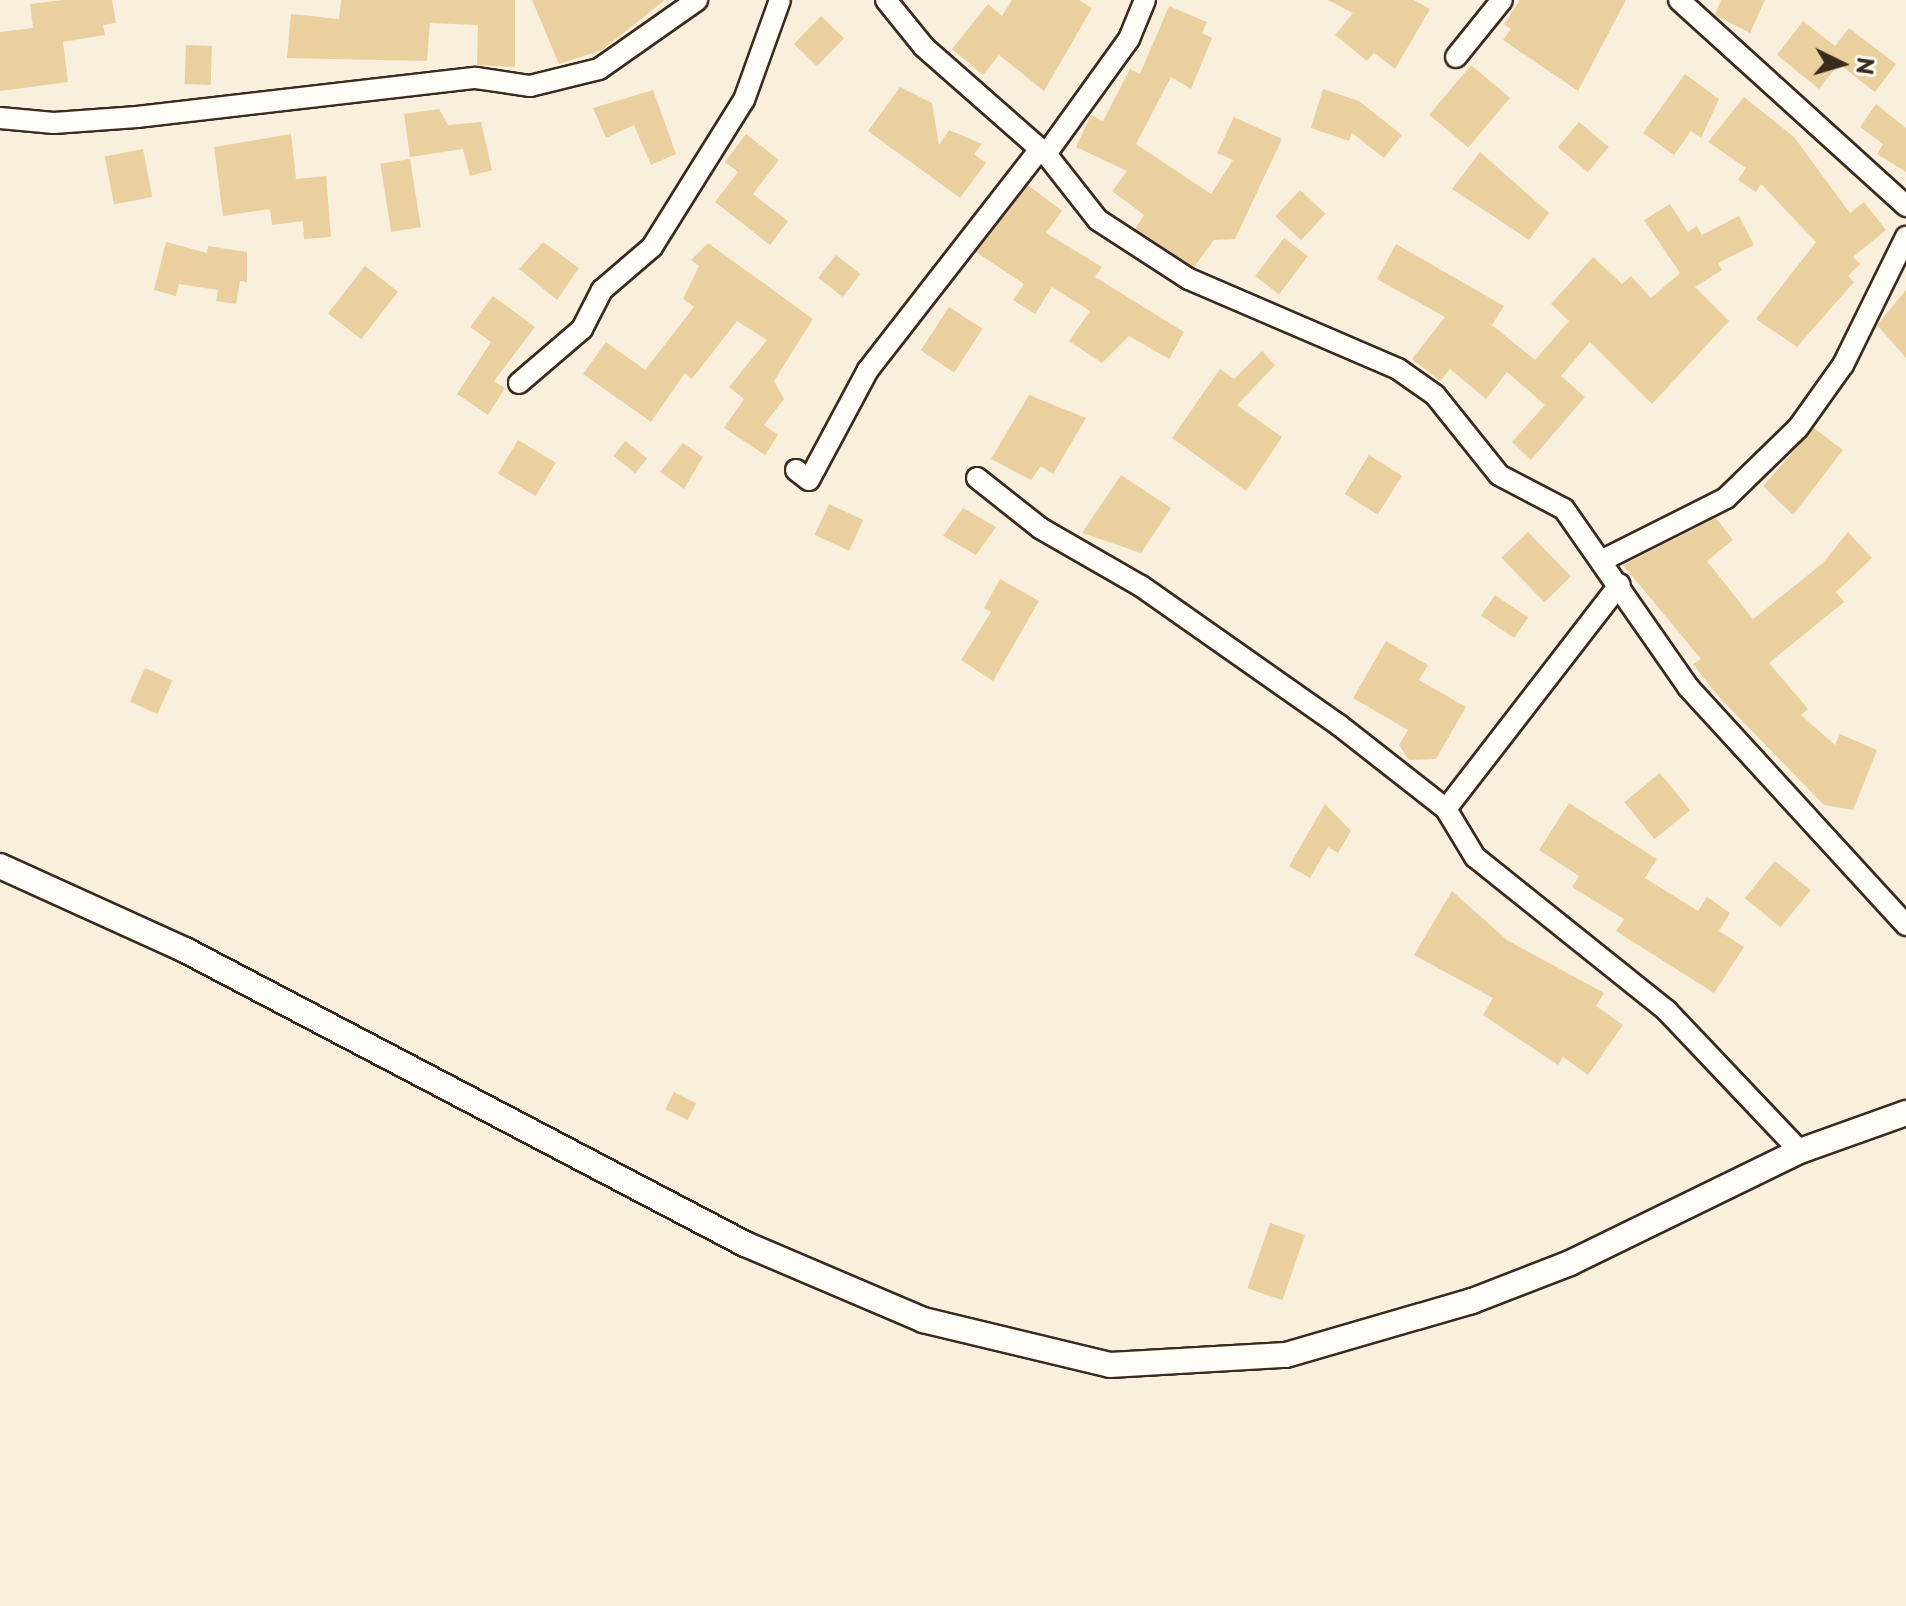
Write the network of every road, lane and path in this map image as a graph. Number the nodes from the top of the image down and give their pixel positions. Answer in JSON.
{"nodes":[{"id":1,"x":697,"y":0,"type":"edge"},
{"id":2,"x":780,"y":0,"type":"edge"},
{"id":3,"x":886,"y":0,"type":"edge"},
{"id":4,"x":1145,"y":0,"type":"edge"},
{"id":5,"x":1502,"y":0,"type":"edge"},
{"id":6,"x":1679,"y":0,"type":"edge"},
{"id":7,"x":1456,"y":57,"type":"dead end"},
{"id":8,"x":0,"y":118,"type":"edge"},
{"id":9,"x":1043,"y":151,"type":"junction"},
{"id":10,"x":1906,"y":206,"type":"edge"},
{"id":11,"x":1906,"y":237,"type":"edge"},
{"id":12,"x":519,"y":383,"type":"dead end"},
{"id":13,"x":796,"y":470,"type":"dead end"},
{"id":14,"x":977,"y":478,"type":"dead end"},
{"id":15,"x":1601,"y":561,"type":"junction"},
{"id":16,"x":1620,"y":584,"type":"junction"},
{"id":17,"x":1446,"y":809,"type":"junction"},
{"id":18,"x":0,"y":866,"type":"edge"},
{"id":19,"x":1906,"y":925,"type":"edge"},
{"id":20,"x":1906,"y":1113,"type":"edge"},
{"id":21,"x":1800,"y":1151,"type":"junction"}],
"edges":[{"from":1,"to":8,"type":"street"},
{"from":2,"to":12,"type":"street"},
{"from":3,"to":9,"type":"street"},
{"from":4,"to":9,"type":"street"},
{"from":5,"to":7,"type":"street"},
{"from":6,"to":10,"type":"street"},
{"from":9,"to":13,"type":"street"},
{"from":9,"to":15,"type":"street"},
{"from":11,"to":15,"type":"street"},
{"from":14,"to":17,"type":"street"},
{"from":15,"to":16,"type":"street"},
{"from":16,"to":17,"type":"street"},
{"from":16,"to":19,"type":"street"},
{"from":17,"to":21,"type":"street"},
{"from":18,"to":21,"type":"street"},
{"from":20,"to":21,"type":"street"}]}
